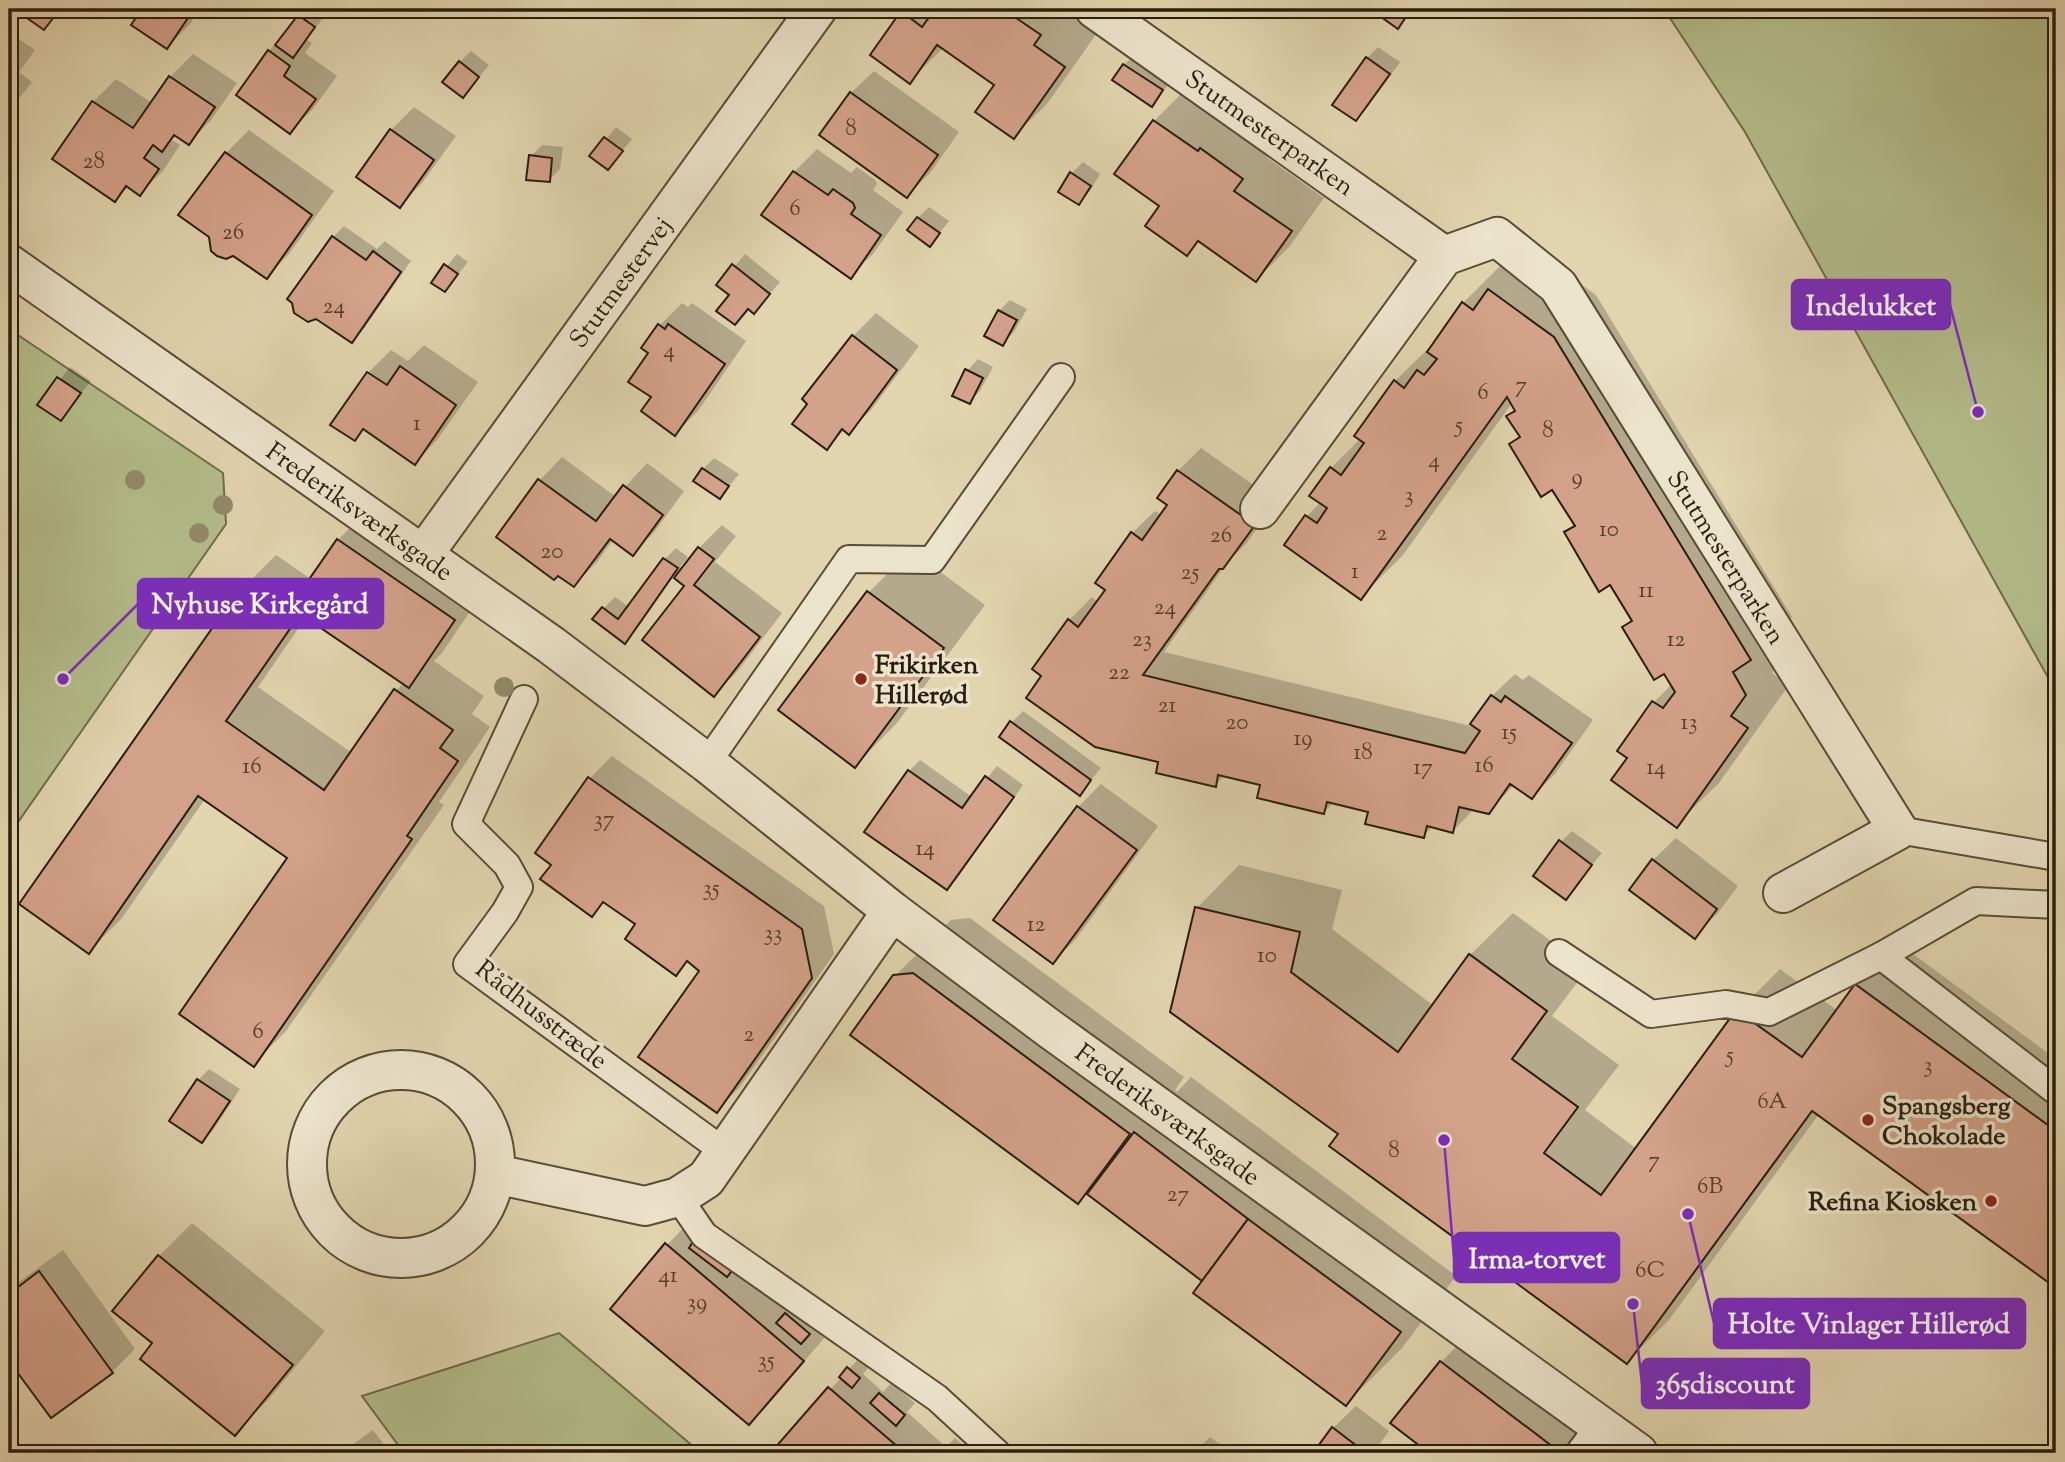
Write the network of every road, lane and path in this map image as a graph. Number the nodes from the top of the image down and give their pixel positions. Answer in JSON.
{"nodes":[{"id":1,"x":817,"y":9,"type":"edge"},
{"id":2,"x":1096,"y":9,"type":"edge"},
{"id":3,"x":1444,"y":256,"type":"junction"},
{"id":4,"x":9,"y":264,"type":"edge"},
{"id":5,"x":1060,"y":377,"type":"dead end"},
{"id":6,"x":1260,"y":509,"type":"dead end"},
{"id":7,"x":424,"y":555,"type":"junction"},
{"id":8,"x":524,"y":699,"type":"dead end"},
{"id":9,"x":707,"y":763,"type":"junction"},
{"id":10,"x":1898,"y":830,"type":"junction"},
{"id":11,"x":2056,"y":858,"type":"edge"},
{"id":12,"x":1783,"y":893,"type":"dead end"},
{"id":13,"x":2056,"y":905,"type":"edge"},
{"id":14,"x":892,"y":911,"type":"junction"},
{"id":15,"x":1559,"y":953,"type":"dead end"},
{"id":16,"x":1881,"y":956,"type":"junction"},
{"id":17,"x":2056,"y":1091,"type":"edge"},
{"id":18,"x":725,"y":1152,"type":"junction"},
{"id":19,"x":495,"y":1174,"type":"junction"},
{"id":20,"x":678,"y":1197,"type":"junction"},
{"id":21,"x":1589,"y":1439,"type":"edge"},
{"id":22,"x":997,"y":1453,"type":"edge"},
{"id":23,"x":1638,"y":1453,"type":"edge"}],
"edges":[{"from":1,"to":7,"type":"street","name":"Stutmestervej"},
{"from":2,"to":3,"type":"street","name":"Stutmesterparken"},
{"from":3,"to":6,"type":"street"},
{"from":3,"to":10,"type":"street","name":"Stutmesterparken"},
{"from":4,"to":7,"type":"street","name":"Frederiksværksgade"},
{"from":5,"to":9,"type":"lane"},
{"from":7,"to":9,"type":"street","name":"Frederiksværksgade"},
{"from":8,"to":18,"type":"lane","name":"Rådhusstræde"},
{"from":9,"to":14,"type":"street","name":"Frederiksværksgade"},
{"from":10,"to":11,"type":"lane"},
{"from":10,"to":12,"type":"street"},
{"from":13,"to":16,"type":"lane"},
{"from":14,"to":18,"type":"street"},
{"from":14,"to":21,"type":"street","name":"Frederiksværksgade"},
{"from":15,"to":16,"type":"lane"},
{"from":16,"to":17,"type":"lane"},
{"from":18,"to":20,"type":"street"},
{"from":19,"to":19,"type":"street"},
{"from":19,"to":20,"type":"street"},
{"from":20,"to":22,"type":"lane"},
{"from":21,"to":23,"type":"street","name":"Frederiksværksgade"}]}
